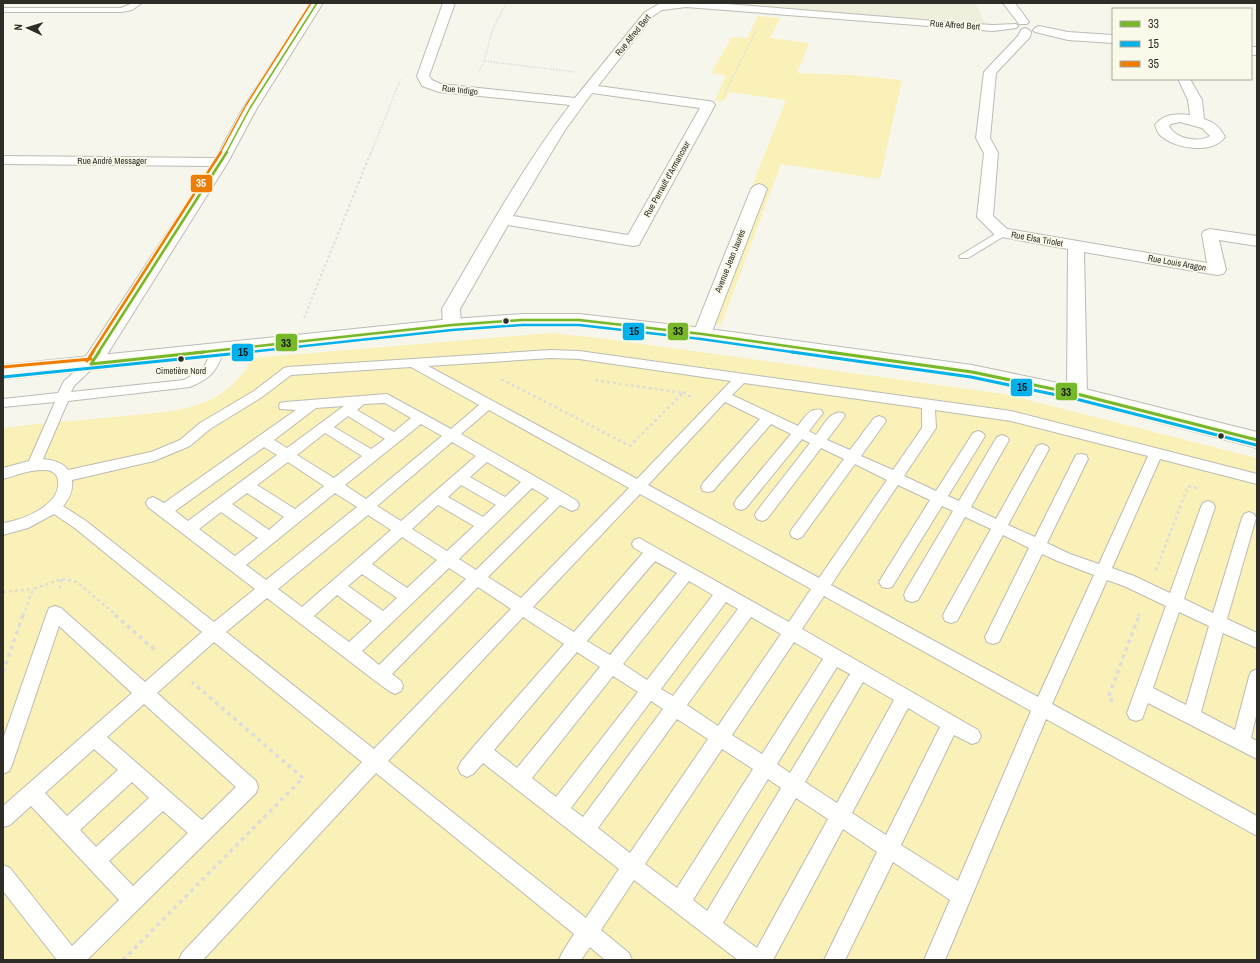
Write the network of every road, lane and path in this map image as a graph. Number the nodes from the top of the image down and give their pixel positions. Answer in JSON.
{"nodes":[{"id":1,"x":138,"y":3,"type":"edge"},
{"id":2,"x":317,"y":3,"type":"edge"},
{"id":3,"x":449,"y":3,"type":"edge"},
{"id":4,"x":506,"y":3,"type":"edge"},
{"id":5,"x":645,"y":3,"type":"edge"},
{"id":6,"x":1009,"y":3,"type":"edge"},
{"id":7,"x":659,"y":7,"type":"junction"},
{"id":8,"x":3,"y":10,"type":"edge"},
{"id":9,"x":767,"y":11,"type":"junction"},
{"id":10,"x":1025,"y":28,"type":"junction"},
{"id":11,"x":1112,"y":39,"type":"edge"},
{"id":12,"x":403,"y":73,"type":"dead end"},
{"id":13,"x":601,"y":75,"type":"junction"},
{"id":14,"x":1185,"y":80,"type":"edge"},
{"id":15,"x":590,"y":89,"type":"junction"},
{"id":16,"x":580,"y":102,"type":"junction"},
{"id":17,"x":708,"y":105,"type":"junction"},
{"id":18,"x":1197,"y":121,"type":"dead end"},
{"id":19,"x":3,"y":160,"type":"edge"},
{"id":20,"x":221,"y":162,"type":"junction"},
{"id":21,"x":759,"y":189,"type":"dead end"},
{"id":22,"x":502,"y":219,"type":"junction"},
{"id":23,"x":1002,"y":233,"type":"junction"},
{"id":24,"x":1257,"y":241,"type":"edge"},
{"id":25,"x":1076,"y":246,"type":"junction"},
{"id":26,"x":964,"y":256,"type":"dead end"},
{"id":27,"x":304,"y":319,"type":"dead end"},
{"id":28,"x":452,"y":325,"type":"junction"},
{"id":29,"x":702,"y":334,"type":"junction"},
{"id":30,"x":218,"y":350,"type":"junction"},
{"id":31,"x":412,"y":362,"type":"junction"},
{"id":32,"x":91,"y":364,"type":"junction"},
{"id":33,"x":3,"y":372,"type":"edge"},
{"id":34,"x":742,"y":377,"type":"junction"},
{"id":35,"x":508,"y":378,"type":"dead end"},
{"id":36,"x":591,"y":379,"type":"dead end"},
{"id":37,"x":1077,"y":394,"type":"junction"},
{"id":38,"x":723,"y":396,"type":"junction"},
{"id":39,"x":63,"y":397,"type":"junction"},
{"id":40,"x":361,"y":400,"type":"junction"},
{"id":41,"x":3,"y":403,"type":"edge"},
{"id":42,"x":313,"y":404,"type":"junction"},
{"id":43,"x":488,"y":404,"type":"junction"},
{"id":44,"x":928,"y":404,"type":"junction"},
{"id":45,"x":285,"y":406,"type":"dead end"},
{"id":46,"x":348,"y":410,"type":"junction"},
{"id":47,"x":816,"y":413,"type":"dead end"},
{"id":48,"x":838,"y":416,"type":"dead end"},
{"id":49,"x":421,"y":417,"type":"junction"},
{"id":50,"x":769,"y":418,"type":"junction"},
{"id":51,"x":879,"y":421,"type":"dead end"},
{"id":52,"x":325,"y":427,"type":"junction"},
{"id":53,"x":800,"y":433,"type":"junction"},
{"id":54,"x":452,"y":435,"type":"junction"},
{"id":55,"x":978,"y":436,"type":"dead end"},
{"id":56,"x":394,"y":438,"type":"junction"},
{"id":57,"x":264,"y":440,"type":"junction"},
{"id":58,"x":1002,"y":440,"type":"dead end"},
{"id":59,"x":1257,"y":440,"type":"edge"},
{"id":60,"x":818,"y":442,"type":"junction"},
{"id":61,"x":1042,"y":449,"type":"dead end"},
{"id":62,"x":1156,"y":453,"type":"junction"},
{"id":63,"x":288,"y":455,"type":"junction"},
{"id":64,"x":486,"y":455,"type":"junction"},
{"id":65,"x":372,"y":456,"type":"junction"},
{"id":66,"x":852,"y":458,"type":"junction"},
{"id":67,"x":1081,"y":459,"type":"dead end"},
{"id":68,"x":34,"y":465,"type":"junction"},
{"id":69,"x":3,"y":474,"type":"edge"},
{"id":70,"x":65,"y":476,"type":"junction"},
{"id":71,"x":460,"y":478,"type":"junction"},
{"id":72,"x":895,"y":478,"type":"junction"},
{"id":73,"x":1257,"y":479,"type":"edge"},
{"id":74,"x":531,"y":481,"type":"junction"},
{"id":75,"x":335,"y":485,"type":"junction"},
{"id":76,"x":246,"y":486,"type":"junction"},
{"id":77,"x":638,"y":487,"type":"junction"},
{"id":78,"x":708,"y":487,"type":"dead end"},
{"id":79,"x":559,"y":497,"type":"junction"},
{"id":80,"x":438,"y":498,"type":"junction"},
{"id":81,"x":939,"y":498,"type":"junction"},
{"id":82,"x":221,"y":504,"type":"junction"},
{"id":83,"x":506,"y":504,"type":"junction"},
{"id":84,"x":741,"y":504,"type":"dead end"},
{"id":85,"x":572,"y":505,"type":"dead end"},
{"id":86,"x":54,"y":507,"type":"junction"},
{"id":87,"x":367,"y":507,"type":"junction"},
{"id":88,"x":1208,"y":507,"type":"dead end"},
{"id":89,"x":962,"y":509,"type":"junction"},
{"id":90,"x":762,"y":514,"type":"dead end"},
{"id":91,"x":295,"y":517,"type":"junction"},
{"id":92,"x":1249,"y":518,"type":"dead end"},
{"id":93,"x":484,"y":525,"type":"junction"},
{"id":94,"x":1000,"y":527,"type":"junction"},
{"id":95,"x":188,"y":529,"type":"junction"},
{"id":96,"x":402,"y":529,"type":"junction"},
{"id":97,"x":4,"y":531,"type":"edge"},
{"id":98,"x":797,"y":533,"type":"dead end"},
{"id":99,"x":269,"y":538,"type":"junction"},
{"id":100,"x":1038,"y":545,"type":"junction"},
{"id":101,"x":448,"y":559,"type":"junction"},
{"id":102,"x":235,"y":565,"type":"junction"},
{"id":103,"x":361,"y":565,"type":"junction"},
{"id":104,"x":1102,"y":571,"type":"junction"},
{"id":105,"x":687,"y":572,"type":"junction"},
{"id":106,"x":478,"y":578,"type":"junction"},
{"id":107,"x":887,"y":582,"type":"dead end"},
{"id":108,"x":336,"y":586,"type":"junction"},
{"id":109,"x":822,"y":587,"type":"junction"},
{"id":110,"x":33,"y":589,"type":"dead end"},
{"id":111,"x":267,"y":589,"type":"junction"},
{"id":112,"x":3,"y":592,"type":"edge"},
{"id":113,"x":724,"y":593,"type":"junction"},
{"id":114,"x":912,"y":595,"type":"dead end"},
{"id":115,"x":408,"y":597,"type":"junction"},
{"id":116,"x":1174,"y":602,"type":"junction"},
{"id":117,"x":748,"y":607,"type":"junction"},
{"id":118,"x":522,"y":608,"type":"junction"},
{"id":119,"x":303,"y":616,"type":"junction"},
{"id":120,"x":951,"y":616,"type":"dead end"},
{"id":121,"x":383,"y":620,"type":"junction"},
{"id":122,"x":1218,"y":623,"type":"junction"},
{"id":123,"x":214,"y":632,"type":"junction"},
{"id":124,"x":792,"y":632,"type":"junction"},
{"id":125,"x":993,"y":637,"type":"dead end"},
{"id":126,"x":1257,"y":641,"type":"edge"},
{"id":127,"x":575,"y":642,"type":"junction"},
{"id":128,"x":350,"y":652,"type":"junction"},
{"id":129,"x":834,"y":656,"type":"junction"},
{"id":130,"x":612,"y":666,"type":"junction"},
{"id":131,"x":860,"y":672,"type":"junction"},
{"id":132,"x":380,"y":675,"type":"junction"},
{"id":133,"x":1257,"y":677,"type":"edge"},
{"id":134,"x":395,"y":686,"type":"dead end"},
{"id":135,"x":649,"y":691,"type":"junction"},
{"id":136,"x":1144,"y":692,"type":"junction"},
{"id":137,"x":145,"y":694,"type":"junction"},
{"id":138,"x":905,"y":697,"type":"junction"},
{"id":139,"x":1042,"y":707,"type":"junction"},
{"id":140,"x":675,"y":708,"type":"junction"},
{"id":141,"x":1136,"y":713,"type":"dead end"},
{"id":142,"x":1191,"y":716,"type":"junction"},
{"id":143,"x":951,"y":723,"type":"junction"},
{"id":144,"x":972,"y":736,"type":"dead end"},
{"id":145,"x":94,"y":737,"type":"junction"},
{"id":146,"x":719,"y":737,"type":"junction"},
{"id":147,"x":1241,"y":742,"type":"junction"},
{"id":148,"x":1257,"y":750,"type":"edge"},
{"id":149,"x":481,"y":751,"type":"junction"},
{"id":150,"x":375,"y":761,"type":"junction"},
{"id":151,"x":3,"y":765,"type":"edge"},
{"id":152,"x":765,"y":767,"type":"junction"},
{"id":153,"x":467,"y":768,"type":"dead end"},
{"id":154,"x":132,"y":770,"type":"junction"},
{"id":155,"x":519,"y":780,"type":"junction"},
{"id":156,"x":793,"y":785,"type":"junction"},
{"id":157,"x":32,"y":793,"type":"junction"},
{"id":158,"x":163,"y":798,"type":"junction"},
{"id":159,"x":558,"y":810,"type":"junction"},
{"id":160,"x":840,"y":816,"type":"junction"},
{"id":161,"x":3,"y":818,"type":"edge"},
{"id":162,"x":1257,"y":826,"type":"edge"},
{"id":163,"x":66,"y":829,"type":"junction"},
{"id":164,"x":585,"y":830,"type":"junction"},
{"id":165,"x":202,"y":833,"type":"junction"},
{"id":166,"x":889,"y":849,"type":"junction"},
{"id":167,"x":96,"y":860,"type":"junction"},
{"id":168,"x":632,"y":866,"type":"junction"},
{"id":169,"x":3,"y":874,"type":"edge"},
{"id":170,"x":962,"y":896,"type":"junction"},
{"id":171,"x":134,"y":900,"type":"junction"},
{"id":172,"x":680,"y":902,"type":"junction"},
{"id":173,"x":710,"y":926,"type":"junction"},
{"id":174,"x":587,"y":932,"type":"junction"},
{"id":175,"x":71,"y":960,"type":"edge"},
{"id":176,"x":189,"y":960,"type":"edge"},
{"id":177,"x":569,"y":960,"type":"edge"},
{"id":178,"x":622,"y":960,"type":"edge"},
{"id":179,"x":755,"y":960,"type":"edge"},
{"id":180,"x":762,"y":960,"type":"edge"},
{"id":181,"x":834,"y":960,"type":"edge"},
{"id":182,"x":934,"y":960,"type":"edge"}],
"edges":[{"from":1,"to":8,"type":"lane"},
{"from":2,"to":20,"type":"street"},
{"from":3,"to":16,"type":"street","name":"Rue Indigo"},
{"from":4,"to":13,"type":"path"},
{"from":5,"to":7,"type":"street"},
{"from":6,"to":10,"type":"street"},
{"from":7,"to":9,"type":"street","name":"Rue Alfred Bert"},
{"from":7,"to":13,"type":"street","name":"Rue Alfred Bert"},
{"from":9,"to":10,"type":"street","name":"Rue Alfred Bert"},
{"from":9,"to":17,"type":"path"},
{"from":10,"to":11,"type":"street","name":"Rue Alfred Bert"},
{"from":10,"to":23,"type":"street","name":"Rue Elsa Triolet"},
{"from":12,"to":27,"type":"path"},
{"from":13,"to":15,"type":"street","name":"Rue Alfred Bert"},
{"from":14,"to":18,"type":"street"},
{"from":15,"to":16,"type":"street","name":"Rue Alfred Bert"},
{"from":15,"to":17,"type":"street"},
{"from":16,"to":22,"type":"street","name":"Rue Alfred Bert"},
{"from":17,"to":22,"type":"street","name":"Rue Perrault d'Armancour"},
{"from":19,"to":20,"type":"street","name":"Rue André Messager"},
{"from":20,"to":32,"type":"street"},
{"from":21,"to":29,"type":"street","name":"Avenue Jean Jaurès"},
{"from":22,"to":28,"type":"street","name":"Rue Alfred Bert"},
{"from":23,"to":25,"type":"street","name":"Rue Elsa Triolet"},
{"from":23,"to":26,"type":"lane"},
{"from":24,"to":25,"type":"street","name":"Rue Louis Aragon"},
{"from":25,"to":37,"type":"street","name":"Rue Elsa Triolet"},
{"from":28,"to":29,"type":"street"},
{"from":28,"to":30,"type":"street"},
{"from":29,"to":37,"type":"street"},
{"from":30,"to":32,"type":"street"},
{"from":30,"to":39,"type":"lane"},
{"from":31,"to":34,"type":"lane"},
{"from":31,"to":43,"type":"lane"},
{"from":31,"to":70,"type":"lane"},
{"from":32,"to":33,"type":"street"},
{"from":32,"to":39,"type":"lane"},
{"from":34,"to":38,"type":"lane"},
{"from":34,"to":44,"type":"lane"},
{"from":35,"to":36,"type":"path"},
{"from":37,"to":59,"type":"street"},
{"from":38,"to":50,"type":"lane"},
{"from":38,"to":77,"type":"lane"},
{"from":39,"to":41,"type":"lane"},
{"from":39,"to":68,"type":"lane"},
{"from":40,"to":42,"type":"lane"},
{"from":40,"to":46,"type":"lane"},
{"from":40,"to":49,"type":"lane"},
{"from":42,"to":45,"type":"lane"},
{"from":42,"to":57,"type":"lane"},
{"from":43,"to":54,"type":"lane"},
{"from":43,"to":77,"type":"lane"},
{"from":44,"to":62,"type":"lane"},
{"from":44,"to":72,"type":"lane"},
{"from":46,"to":52,"type":"lane"},
{"from":46,"to":56,"type":"lane"},
{"from":47,"to":53,"type":"lane"},
{"from":48,"to":60,"type":"lane"},
{"from":49,"to":54,"type":"lane"},
{"from":49,"to":56,"type":"lane"},
{"from":50,"to":53,"type":"lane"},
{"from":50,"to":78,"type":"lane"},
{"from":51,"to":66,"type":"lane"},
{"from":52,"to":63,"type":"lane"},
{"from":52,"to":65,"type":"lane"},
{"from":53,"to":60,"type":"lane"},
{"from":53,"to":84,"type":"lane"},
{"from":54,"to":64,"type":"lane"},
{"from":54,"to":87,"type":"lane"},
{"from":55,"to":81,"type":"lane"},
{"from":56,"to":65,"type":"lane"},
{"from":57,"to":63,"type":"lane"},
{"from":57,"to":95,"type":"lane"},
{"from":58,"to":89,"type":"lane"},
{"from":60,"to":66,"type":"lane"},
{"from":60,"to":90,"type":"lane"},
{"from":61,"to":94,"type":"lane"},
{"from":62,"to":73,"type":"lane"},
{"from":62,"to":104,"type":"lane"},
{"from":63,"to":75,"type":"lane"},
{"from":63,"to":76,"type":"lane"},
{"from":64,"to":71,"type":"lane"},
{"from":64,"to":74,"type":"lane"},
{"from":65,"to":75,"type":"lane"},
{"from":66,"to":72,"type":"lane"},
{"from":66,"to":98,"type":"lane"},
{"from":67,"to":100,"type":"lane"},
{"from":68,"to":69,"type":"lane"},
{"from":68,"to":70,"type":"lane"},
{"from":70,"to":86,"type":"lane"},
{"from":71,"to":80,"type":"lane"},
{"from":71,"to":83,"type":"lane"},
{"from":72,"to":81,"type":"lane"},
{"from":72,"to":109,"type":"lane"},
{"from":74,"to":79,"type":"lane"},
{"from":74,"to":83,"type":"lane"},
{"from":75,"to":87,"type":"lane"},
{"from":75,"to":91,"type":"lane"},
{"from":76,"to":82,"type":"lane"},
{"from":76,"to":91,"type":"lane"},
{"from":77,"to":109,"type":"lane"},
{"from":77,"to":118,"type":"lane"},
{"from":79,"to":85,"type":"lane"},
{"from":79,"to":106,"type":"lane"},
{"from":80,"to":93,"type":"lane"},
{"from":80,"to":96,"type":"lane"},
{"from":81,"to":89,"type":"lane"},
{"from":81,"to":107,"type":"lane"},
{"from":82,"to":95,"type":"lane"},
{"from":82,"to":99,"type":"lane"},
{"from":83,"to":93,"type":"lane"},
{"from":86,"to":97,"type":"lane"},
{"from":86,"to":123,"type":"lane"},
{"from":87,"to":96,"type":"lane"},
{"from":87,"to":111,"type":"lane"},
{"from":88,"to":116,"type":"lane"},
{"from":89,"to":94,"type":"lane"},
{"from":89,"to":114,"type":"lane"},
{"from":91,"to":99,"type":"lane"},
{"from":92,"to":122,"type":"lane"},
{"from":93,"to":101,"type":"lane"},
{"from":94,"to":100,"type":"lane"},
{"from":94,"to":120,"type":"lane"},
{"from":95,"to":102,"type":"lane"},
{"from":96,"to":101,"type":"lane"},
{"from":96,"to":103,"type":"lane"},
{"from":99,"to":102,"type":"lane"},
{"from":100,"to":104,"type":"lane"},
{"from":100,"to":125,"type":"lane"},
{"from":101,"to":106,"type":"lane"},
{"from":101,"to":115,"type":"lane"},
{"from":102,"to":111,"type":"lane"},
{"from":103,"to":108,"type":"lane"},
{"from":103,"to":115,"type":"lane"},
{"from":104,"to":116,"type":"lane"},
{"from":104,"to":139,"type":"lane"},
{"from":105,"to":113,"type":"lane"},
{"from":105,"to":127,"type":"lane"},
{"from":105,"to":130,"type":"lane"},
{"from":106,"to":118,"type":"lane"},
{"from":106,"to":132,"type":"lane"},
{"from":108,"to":119,"type":"lane"},
{"from":108,"to":121,"type":"lane"},
{"from":109,"to":124,"type":"lane"},
{"from":109,"to":139,"type":"lane"},
{"from":110,"to":112,"type":"path"},
{"from":111,"to":119,"type":"lane"},
{"from":111,"to":123,"type":"lane"},
{"from":113,"to":117,"type":"lane"},
{"from":113,"to":135,"type":"lane"},
{"from":115,"to":121,"type":"lane"},
{"from":116,"to":122,"type":"lane"},
{"from":116,"to":136,"type":"lane"},
{"from":117,"to":124,"type":"lane"},
{"from":117,"to":140,"type":"lane"},
{"from":118,"to":127,"type":"lane"},
{"from":118,"to":150,"type":"lane"},
{"from":119,"to":128,"type":"lane"},
{"from":121,"to":128,"type":"lane"},
{"from":122,"to":126,"type":"lane"},
{"from":122,"to":142,"type":"lane"},
{"from":123,"to":137,"type":"lane"},
{"from":123,"to":150,"type":"lane"},
{"from":124,"to":129,"type":"lane"},
{"from":124,"to":146,"type":"lane"},
{"from":127,"to":130,"type":"lane"},
{"from":127,"to":149,"type":"lane"},
{"from":128,"to":132,"type":"lane"},
{"from":129,"to":131,"type":"lane"},
{"from":129,"to":152,"type":"lane"},
{"from":130,"to":135,"type":"lane"},
{"from":130,"to":155,"type":"lane"},
{"from":131,"to":138,"type":"lane"},
{"from":131,"to":156,"type":"lane"},
{"from":132,"to":134,"type":"lane"},
{"from":133,"to":147,"type":"lane"},
{"from":135,"to":140,"type":"lane"},
{"from":135,"to":159,"type":"lane"},
{"from":136,"to":141,"type":"lane"},
{"from":136,"to":142,"type":"lane"},
{"from":137,"to":145,"type":"lane"},
{"from":137,"to":151,"type":"lane"},
{"from":137,"to":165,"type":"lane"},
{"from":138,"to":143,"type":"lane"},
{"from":138,"to":160,"type":"lane"},
{"from":139,"to":162,"type":"lane"},
{"from":139,"to":170,"type":"lane"},
{"from":140,"to":146,"type":"lane"},
{"from":140,"to":164,"type":"lane"},
{"from":142,"to":147,"type":"lane"},
{"from":143,"to":144,"type":"lane"},
{"from":143,"to":166,"type":"lane"},
{"from":145,"to":154,"type":"lane"},
{"from":145,"to":157,"type":"lane"},
{"from":146,"to":152,"type":"lane"},
{"from":146,"to":168,"type":"lane"},
{"from":147,"to":148,"type":"lane"},
{"from":149,"to":153,"type":"lane"},
{"from":149,"to":155,"type":"lane"},
{"from":150,"to":174,"type":"lane"},
{"from":150,"to":176,"type":"lane"},
{"from":152,"to":156,"type":"lane"},
{"from":152,"to":172,"type":"lane"},
{"from":154,"to":158,"type":"lane"},
{"from":154,"to":163,"type":"lane"},
{"from":155,"to":159,"type":"lane"},
{"from":156,"to":160,"type":"lane"},
{"from":156,"to":173,"type":"lane"},
{"from":157,"to":161,"type":"lane"},
{"from":157,"to":163,"type":"lane"},
{"from":158,"to":165,"type":"lane"},
{"from":158,"to":167,"type":"lane"},
{"from":159,"to":164,"type":"lane"},
{"from":160,"to":166,"type":"lane"},
{"from":160,"to":180,"type":"lane"},
{"from":163,"to":167,"type":"lane"},
{"from":164,"to":168,"type":"lane"},
{"from":165,"to":171,"type":"lane"},
{"from":166,"to":170,"type":"lane"},
{"from":166,"to":181,"type":"lane"},
{"from":167,"to":171,"type":"lane"},
{"from":168,"to":172,"type":"lane"},
{"from":168,"to":174,"type":"lane"},
{"from":169,"to":175,"type":"lane"},
{"from":170,"to":182,"type":"lane"},
{"from":171,"to":175,"type":"lane"},
{"from":172,"to":173,"type":"lane"},
{"from":173,"to":179,"type":"lane"},
{"from":174,"to":177,"type":"lane"},
{"from":174,"to":178,"type":"lane"}]}
